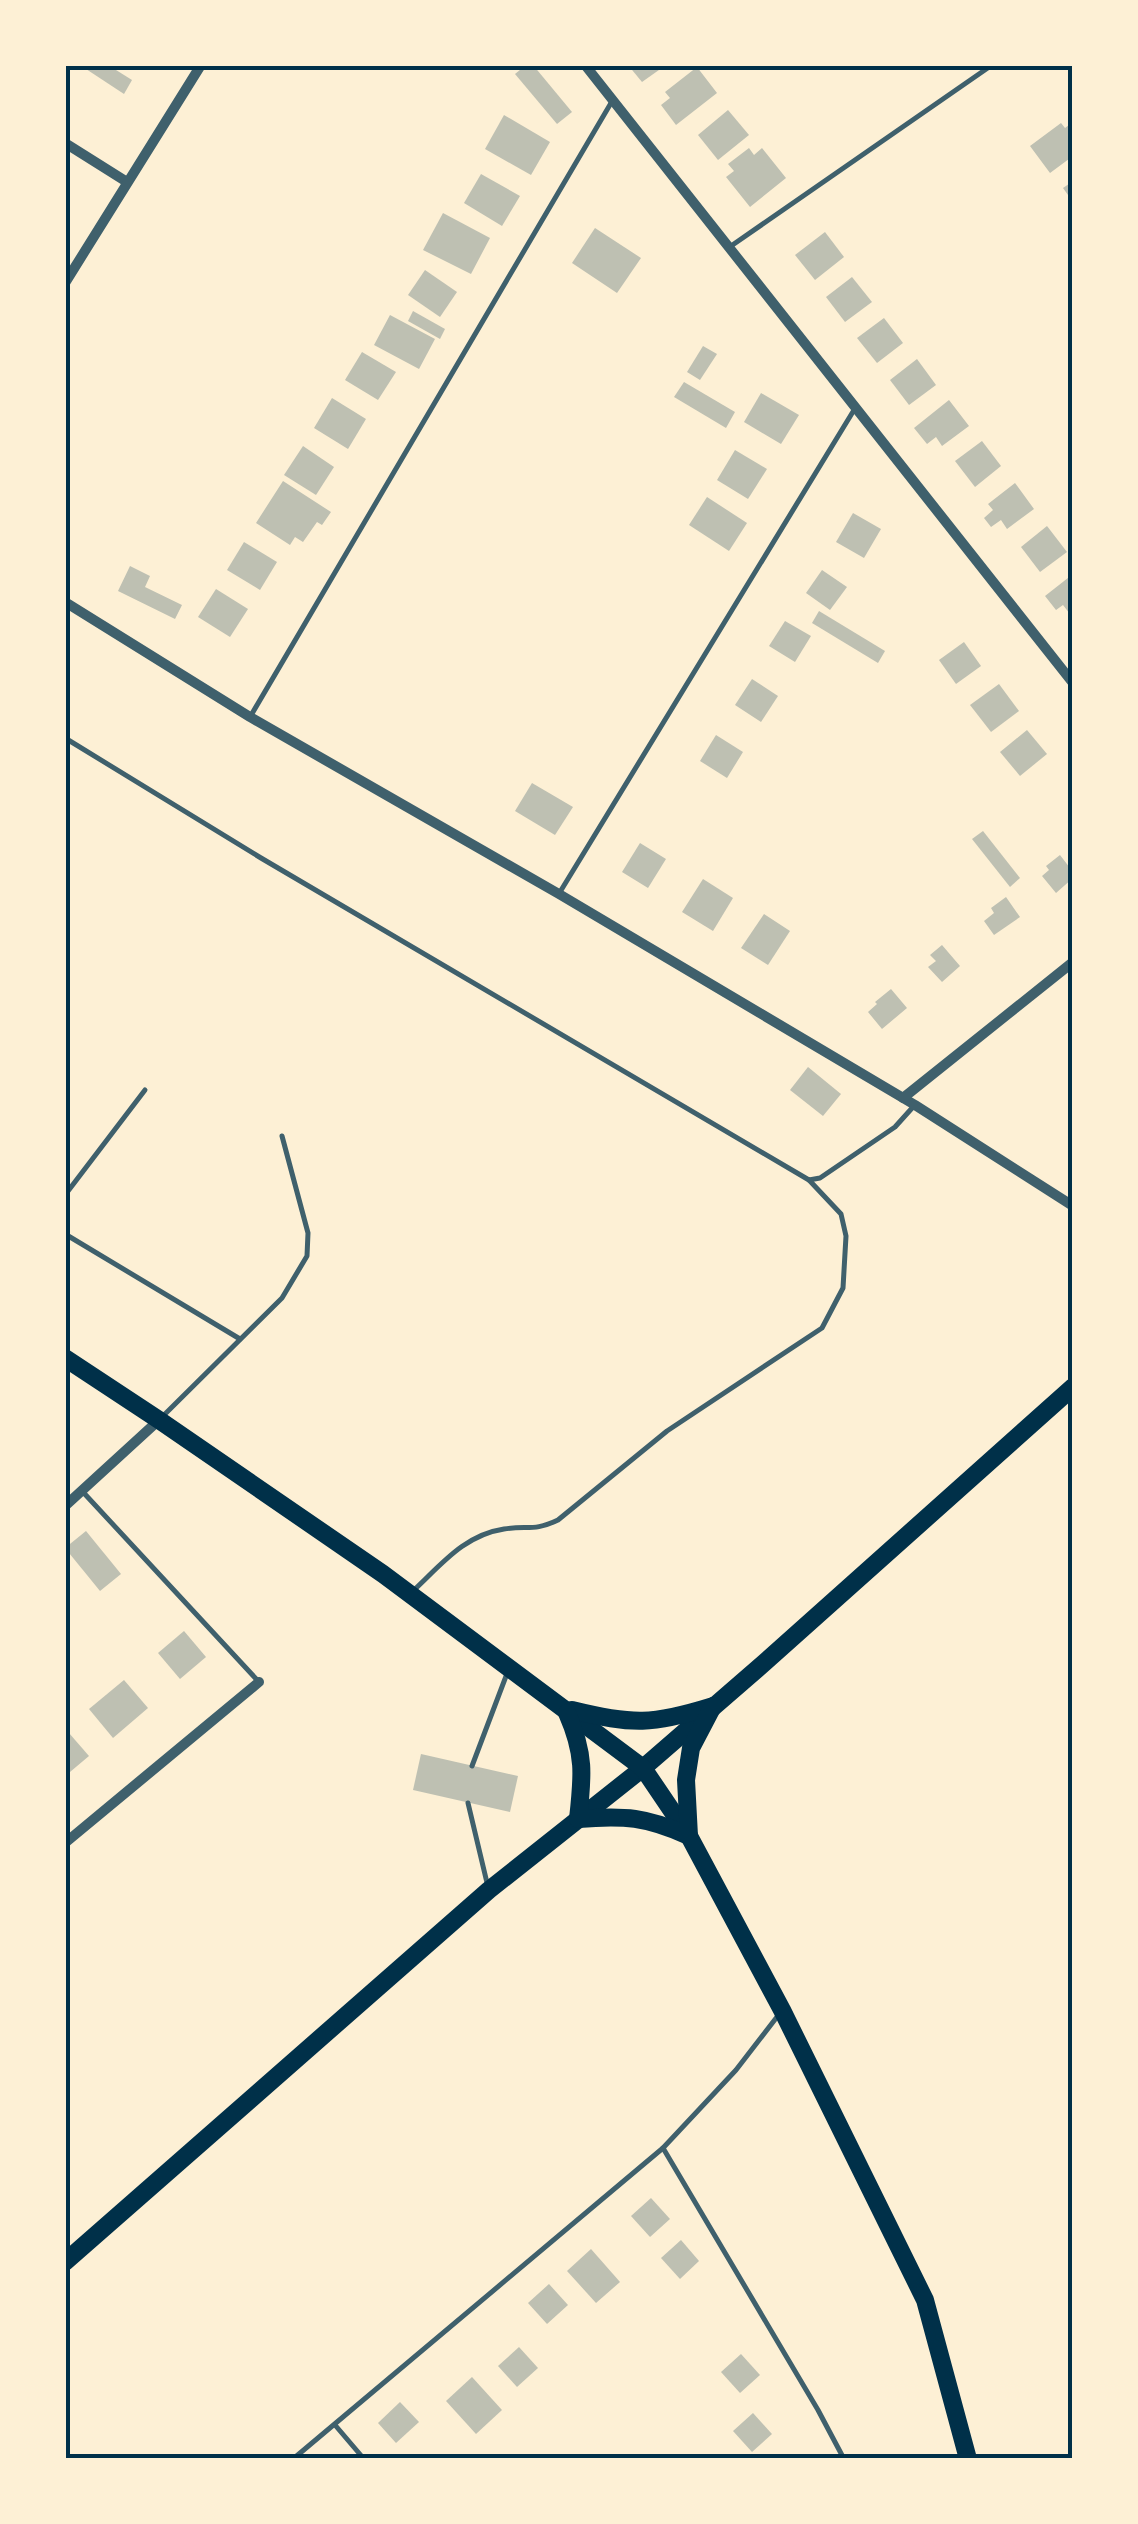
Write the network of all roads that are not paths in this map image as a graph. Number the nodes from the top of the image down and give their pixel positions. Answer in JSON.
{"nodes":[{"id":1,"x":202,"y":65,"type":"edge"},
{"id":2,"x":584,"y":65,"type":"edge"},
{"id":3,"x":992,"y":65,"type":"edge"},
{"id":4,"x":612,"y":100,"type":"junction"},
{"id":5,"x":65,"y":143,"type":"edge"},
{"id":6,"x":126,"y":182,"type":"junction"},
{"id":7,"x":728,"y":248,"type":"junction"},
{"id":8,"x":65,"y":283,"type":"edge"},
{"id":9,"x":855,"y":408,"type":"junction"},
{"id":10,"x":65,"y":602,"type":"edge"},
{"id":11,"x":1073,"y":683,"type":"edge"},
{"id":12,"x":250,"y":717,"type":"junction"},
{"id":13,"x":65,"y":738,"type":"edge"},
{"id":14,"x":559,"y":894,"type":"junction"},
{"id":15,"x":1073,"y":962,"type":"edge"},
{"id":16,"x":145,"y":1090,"type":"dead end"},
{"id":17,"x":903,"y":1098,"type":"junction"},
{"id":18,"x":914,"y":1105,"type":"junction"},
{"id":19,"x":282,"y":1136,"type":"dead end"},
{"id":20,"x":809,"y":1180,"type":"junction"},
{"id":21,"x":65,"y":1195,"type":"edge"},
{"id":22,"x":1073,"y":1206,"type":"edge"},
{"id":23,"x":65,"y":1234,"type":"edge"},
{"id":24,"x":240,"y":1339,"type":"junction"},
{"id":25,"x":65,"y":1358,"type":"edge"},
{"id":26,"x":1073,"y":1387,"type":"edge"},
{"id":27,"x":160,"y":1420,"type":"junction"},
{"id":28,"x":82,"y":1491,"type":"junction"},
{"id":29,"x":65,"y":1506,"type":"edge"},
{"id":30,"x":410,"y":1594,"type":"junction"},
{"id":31,"x":509,"y":1668,"type":"junction"},
{"id":32,"x":259,"y":1682,"type":"joint"},
{"id":33,"x":712,"y":1706,"type":"junction"},
{"id":34,"x":564,"y":1708,"type":"junction"},
{"id":35,"x":472,"y":1766,"type":"dead end"},
{"id":36,"x":642,"y":1768,"type":"junction"},
{"id":37,"x":468,"y":1802,"type":"dead end"},
{"id":38,"x":578,"y":1819,"type":"junction"},
{"id":39,"x":689,"y":1836,"type":"junction"},
{"id":40,"x":65,"y":1843,"type":"edge"},
{"id":41,"x":489,"y":1890,"type":"junction"},
{"id":42,"x":782,"y":2010,"type":"junction"},
{"id":43,"x":663,"y":2148,"type":"junction"},
{"id":44,"x":65,"y":2262,"type":"edge"},
{"id":45,"x":335,"y":2424,"type":"junction"},
{"id":46,"x":293,"y":2459,"type":"edge"},
{"id":47,"x":364,"y":2459,"type":"edge"},
{"id":48,"x":844,"y":2459,"type":"edge"},
{"id":49,"x":968,"y":2459,"type":"edge"}],
"edges":[{"from":1,"to":6,"type":"street"},
{"from":2,"to":4,"type":"street"},
{"from":3,"to":7,"type":"lane"},
{"from":4,"to":7,"type":"street"},
{"from":4,"to":12,"type":"lane"},
{"from":5,"to":6,"type":"street"},
{"from":6,"to":8,"type":"street"},
{"from":7,"to":9,"type":"street"},
{"from":9,"to":11,"type":"street"},
{"from":9,"to":14,"type":"lane"},
{"from":10,"to":12,"type":"street"},
{"from":12,"to":14,"type":"street"},
{"from":13,"to":20,"type":"lane"},
{"from":14,"to":17,"type":"street"},
{"from":15,"to":17,"type":"street"},
{"from":16,"to":21,"type":"lane"},
{"from":17,"to":18,"type":"street"},
{"from":18,"to":20,"type":"lane"},
{"from":18,"to":22,"type":"street"},
{"from":19,"to":24,"type":"lane"},
{"from":20,"to":30,"type":"lane"},
{"from":23,"to":24,"type":"lane"},
{"from":24,"to":27,"type":"lane"},
{"from":25,"to":27,"type":"main road"},
{"from":26,"to":33,"type":"main road"},
{"from":27,"to":28,"type":"street"},
{"from":27,"to":30,"type":"main road"},
{"from":28,"to":29,"type":"street"},
{"from":28,"to":32,"type":"lane"},
{"from":30,"to":31,"type":"main road"},
{"from":31,"to":34,"type":"main road"},
{"from":31,"to":35,"type":"lane"},
{"from":32,"to":40,"type":"street"},
{"from":33,"to":34,"type":"main road"},
{"from":33,"to":36,"type":"main road"},
{"from":33,"to":39,"type":"main road"},
{"from":34,"to":36,"type":"main road"},
{"from":34,"to":38,"type":"main road"},
{"from":36,"to":38,"type":"main road"},
{"from":36,"to":39,"type":"main road"},
{"from":37,"to":41,"type":"lane"},
{"from":38,"to":39,"type":"main road"},
{"from":38,"to":41,"type":"main road"},
{"from":39,"to":42,"type":"main road"},
{"from":41,"to":44,"type":"main road"},
{"from":42,"to":43,"type":"lane"},
{"from":42,"to":49,"type":"main road"},
{"from":43,"to":45,"type":"lane"},
{"from":43,"to":48,"type":"lane"},
{"from":45,"to":46,"type":"lane"},
{"from":45,"to":47,"type":"lane"}]}
